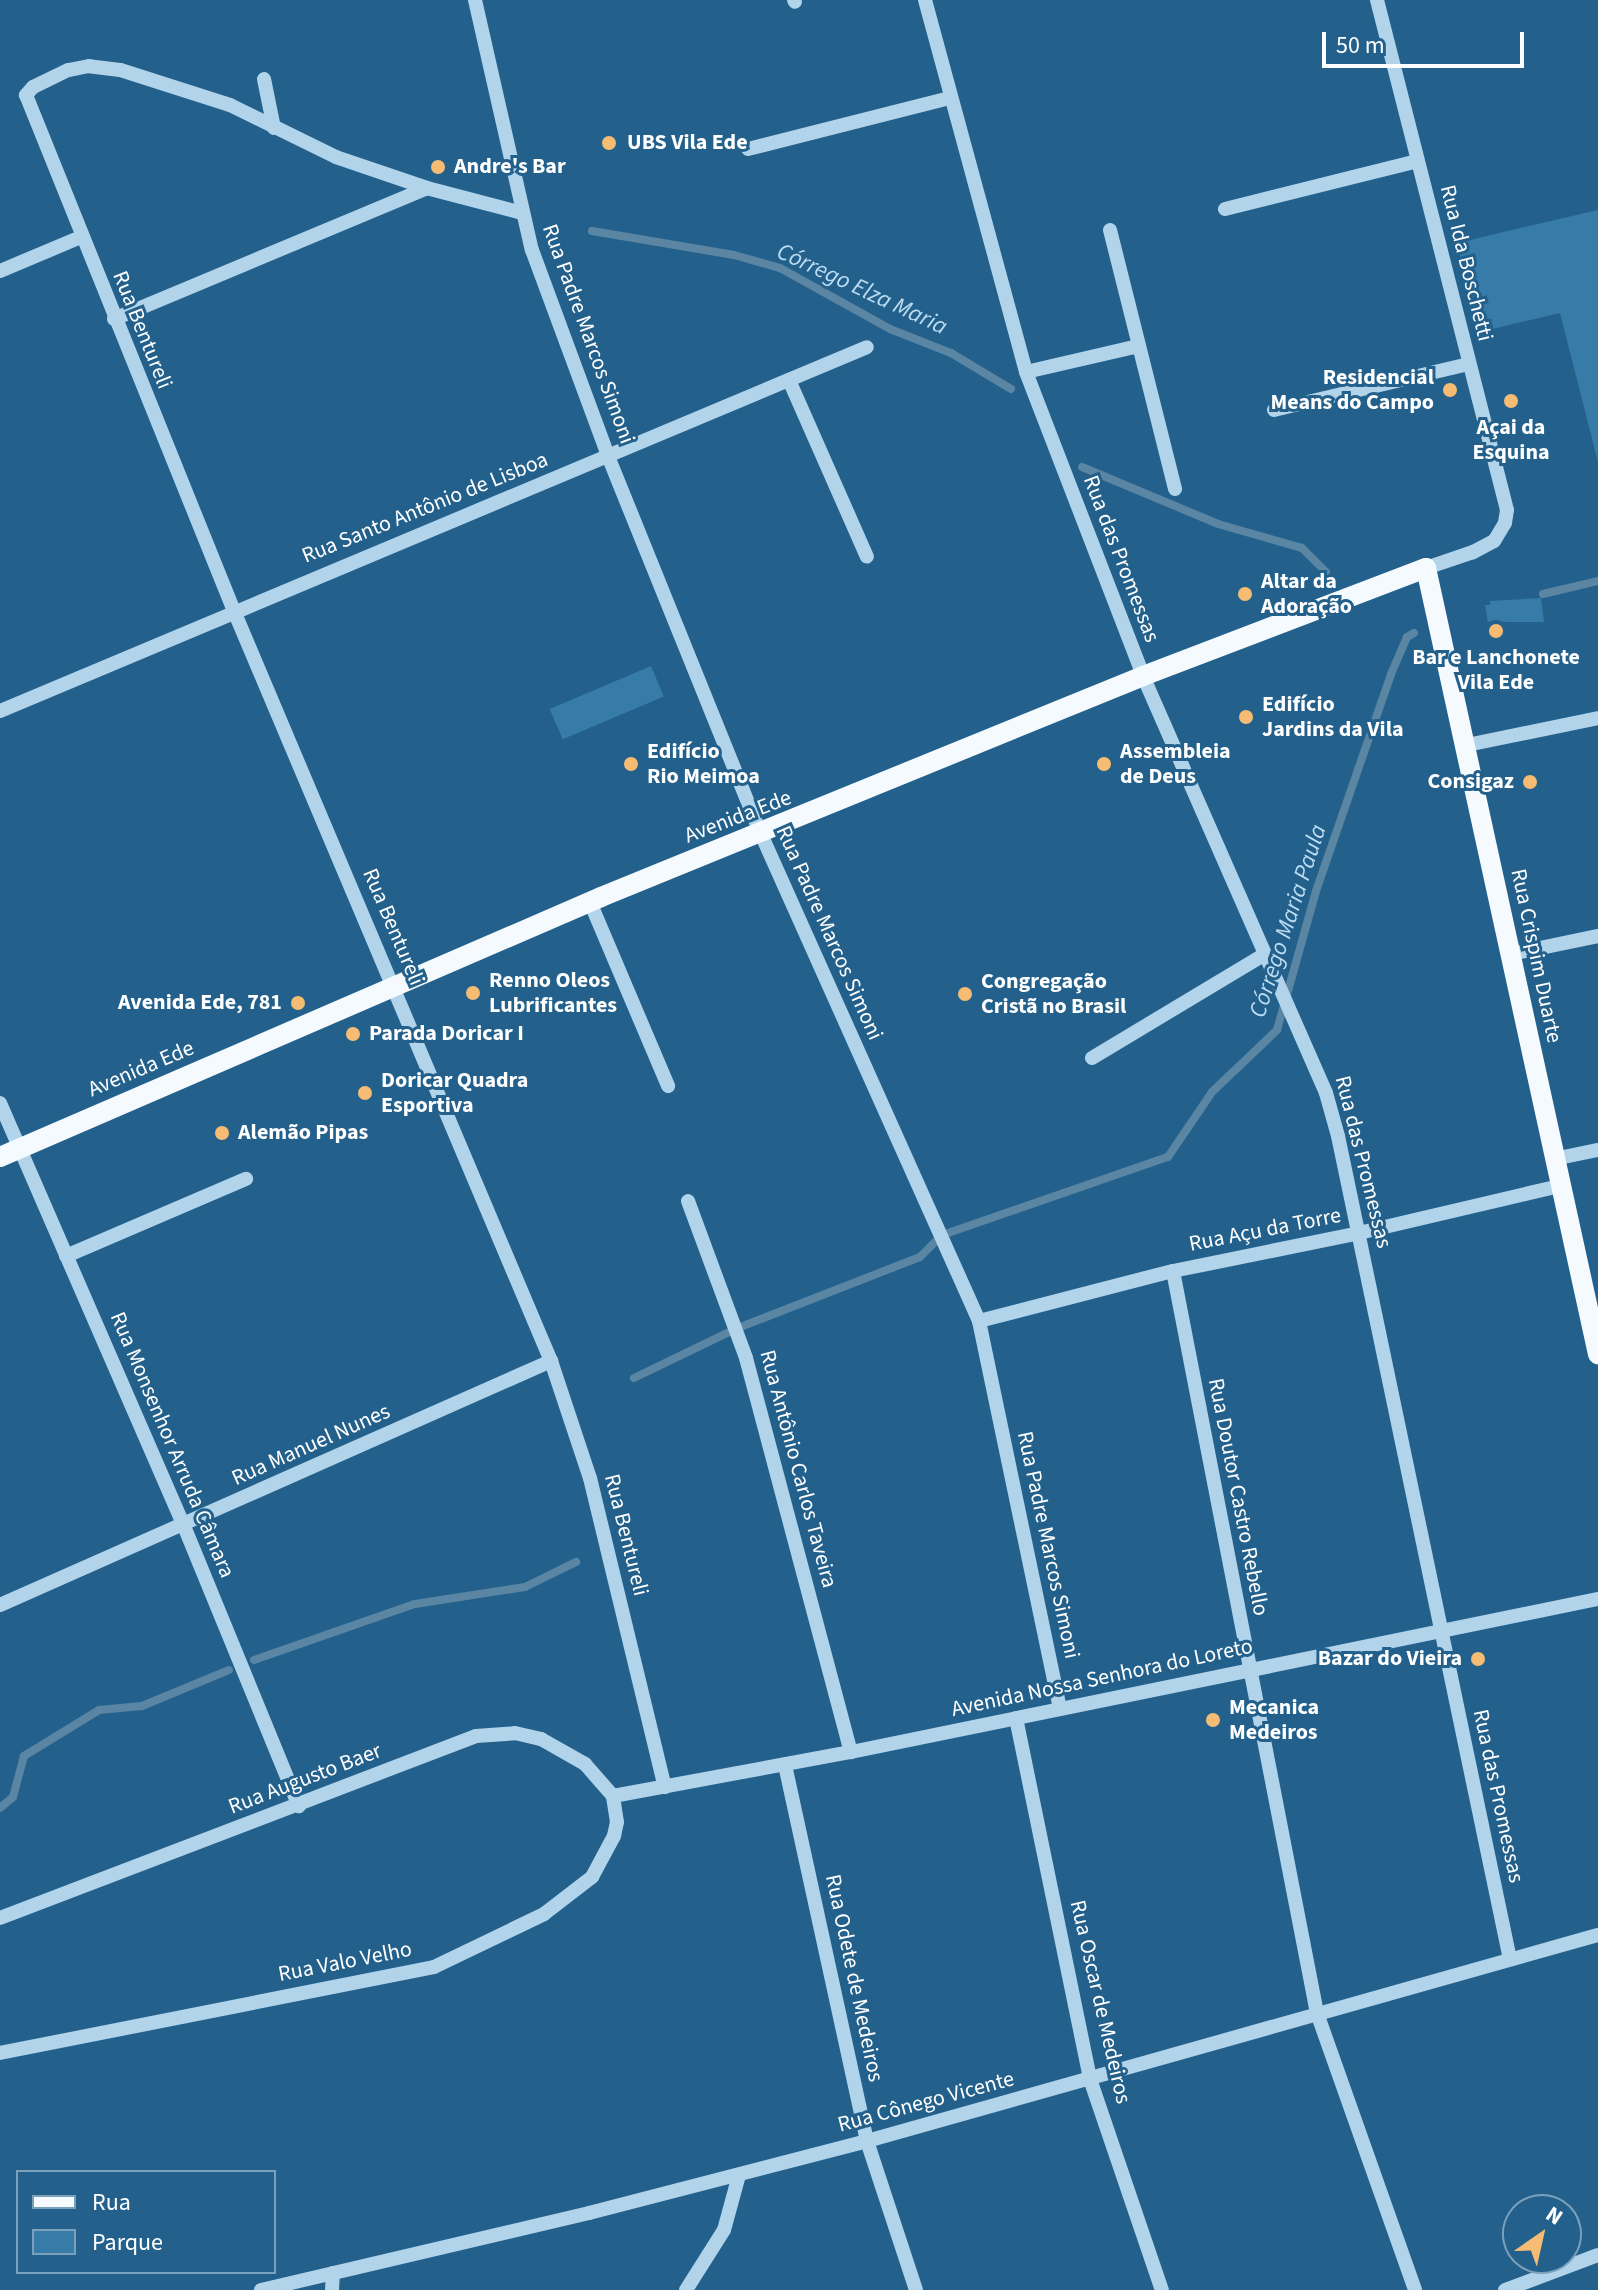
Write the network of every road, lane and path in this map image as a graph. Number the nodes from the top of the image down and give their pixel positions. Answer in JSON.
{"nodes":[{"id":1,"x":475,"y":0,"type":"edge"},
{"id":2,"x":925,"y":0,"type":"edge"},
{"id":3,"x":1377,"y":0,"type":"edge"},
{"id":4,"x":264,"y":79,"type":"dead end"},
{"id":5,"x":950,"y":98,"type":"junction"},
{"id":6,"x":274,"y":128,"type":"junction"},
{"id":7,"x":748,"y":149,"type":"dead end"},
{"id":8,"x":1417,"y":161,"type":"junction"},
{"id":9,"x":427,"y":188,"type":"junction"},
{"id":10,"x":1225,"y":209,"type":"dead end"},
{"id":11,"x":522,"y":213,"type":"junction"},
{"id":12,"x":1110,"y":230,"type":"dead end"},
{"id":13,"x":81,"y":237,"type":"junction"},
{"id":14,"x":0,"y":271,"type":"edge"},
{"id":15,"x":114,"y":319,"type":"junction"},
{"id":16,"x":1139,"y":346,"type":"junction"},
{"id":17,"x":867,"y":347,"type":"dead end"},
{"id":18,"x":1469,"y":364,"type":"junction"},
{"id":19,"x":1026,"y":372,"type":"junction"},
{"id":20,"x":789,"y":380,"type":"junction"},
{"id":21,"x":1274,"y":410,"type":"dead end"},
{"id":22,"x":608,"y":456,"type":"junction"},
{"id":23,"x":1175,"y":489,"type":"dead end"},
{"id":24,"x":1498,"y":535,"type":"joint"},
{"id":25,"x":867,"y":557,"type":"dead end"},
{"id":26,"x":1426,"y":568,"type":"junction"},
{"id":27,"x":234,"y":611,"type":"junction"},
{"id":28,"x":1143,"y":676,"type":"junction"},
{"id":29,"x":0,"y":711,"type":"edge"},
{"id":30,"x":1598,"y":718,"type":"edge"},
{"id":31,"x":1467,"y":745,"type":"junction"},
{"id":32,"x":761,"y":834,"type":"junction"},
{"id":33,"x":590,"y":902,"type":"junction"},
{"id":34,"x":1598,"y":936,"type":"edge"},
{"id":35,"x":1265,"y":954,"type":"junction"},
{"id":36,"x":1511,"y":954,"type":"junction"},
{"id":37,"x":394,"y":985,"type":"junction"},
{"id":38,"x":1092,"y":1058,"type":"dead end"},
{"id":39,"x":668,"y":1086,"type":"dead end"},
{"id":40,"x":0,"y":1103,"type":"edge"},
{"id":41,"x":1598,"y":1150,"type":"edge"},
{"id":42,"x":10,"y":1153,"type":"edge"},
{"id":43,"x":1554,"y":1159,"type":"junction"},
{"id":44,"x":246,"y":1179,"type":"dead end"},
{"id":45,"x":1560,"y":1186,"type":"junction"},
{"id":46,"x":688,"y":1201,"type":"dead end"},
{"id":47,"x":1359,"y":1233,"type":"junction"},
{"id":48,"x":66,"y":1256,"type":"junction"},
{"id":49,"x":1173,"y":1271,"type":"junction"},
{"id":50,"x":979,"y":1321,"type":"junction"},
{"id":51,"x":1598,"y":1354,"type":"edge"},
{"id":52,"x":551,"y":1361,"type":"junction"},
{"id":53,"x":184,"y":1526,"type":"junction"},
{"id":54,"x":1598,"y":1599,"type":"edge"},
{"id":55,"x":0,"y":1605,"type":"edge"},
{"id":56,"x":1440,"y":1631,"type":"junction"},
{"id":57,"x":1248,"y":1670,"type":"junction"},
{"id":58,"x":1060,"y":1708,"type":"junction"},
{"id":59,"x":1016,"y":1718,"type":"junction"},
{"id":60,"x":851,"y":1752,"type":"junction"},
{"id":61,"x":785,"y":1765,"type":"junction"},
{"id":62,"x":665,"y":1787,"type":"junction"},
{"id":63,"x":613,"y":1796,"type":"junction"},
{"id":64,"x":299,"y":1806,"type":"junction"},
{"id":65,"x":0,"y":1918,"type":"edge"},
{"id":66,"x":1598,"y":1935,"type":"edge"},
{"id":67,"x":1510,"y":1959,"type":"junction"},
{"id":68,"x":1317,"y":2013,"type":"junction"},
{"id":69,"x":0,"y":2053,"type":"edge"},
{"id":70,"x":1090,"y":2079,"type":"junction"},
{"id":71,"x":867,"y":2141,"type":"junction"},
{"id":72,"x":739,"y":2175,"type":"junction"},
{"id":73,"x":1598,"y":2255,"type":"edge"},
{"id":74,"x":333,"y":2273,"type":"junction"},
{"id":75,"x":261,"y":2290,"type":"edge"},
{"id":76,"x":332,"y":2290,"type":"edge"},
{"id":77,"x":686,"y":2290,"type":"edge"},
{"id":78,"x":916,"y":2290,"type":"edge"},
{"id":79,"x":1162,"y":2290,"type":"edge"},
{"id":80,"x":1415,"y":2290,"type":"edge"},
{"id":81,"x":1505,"y":2290,"type":"edge"}],
"edges":[{"from":1,"to":11,"type":"street","name":"Rua Padre Marcos Simoni"},
{"from":2,"to":5,"type":"street","name":"Rua das Promessas"},
{"from":3,"to":8,"type":"street","name":"Rua Ida Boschetti"},
{"from":4,"to":6,"type":"street"},
{"from":5,"to":7,"type":"street"},
{"from":5,"to":19,"type":"street","name":"Rua das Promessas"},
{"from":6,"to":9,"type":"street"},
{"from":6,"to":13,"type":"street","name":"Rua Bentureli"},
{"from":8,"to":10,"type":"street"},
{"from":8,"to":18,"type":"street","name":"Rua Ida Boschetti"},
{"from":9,"to":11,"type":"street"},
{"from":9,"to":15,"type":"street"},
{"from":11,"to":22,"type":"street","name":"Rua Padre Marcos Simoni"},
{"from":12,"to":16,"type":"street"},
{"from":13,"to":14,"type":"street"},
{"from":13,"to":15,"type":"street","name":"Rua Bentureli"},
{"from":15,"to":27,"type":"street","name":"Rua Bentureli"},
{"from":16,"to":19,"type":"street"},
{"from":16,"to":23,"type":"street"},
{"from":17,"to":20,"type":"street","name":"Rua Santo Antônio de Lisboa"},
{"from":18,"to":21,"type":"street"},
{"from":18,"to":24,"type":"street","name":"Rua Ida Boschetti"},
{"from":19,"to":28,"type":"street","name":"Rua das Promessas"},
{"from":20,"to":22,"type":"street","name":"Rua Santo Antônio de Lisboa"},
{"from":20,"to":25,"type":"street"},
{"from":22,"to":27,"type":"street","name":"Rua Santo Antônio de Lisboa"},
{"from":22,"to":32,"type":"street","name":"Rua Padre Marcos Simoni"},
{"from":24,"to":26,"type":"street","name":"Avenida Ede"},
{"from":26,"to":28,"type":"main road","name":"Avenida Ede"},
{"from":26,"to":31,"type":"main road","name":"Rua Crispim Duarte"},
{"from":27,"to":29,"type":"street","name":"Rua Santo Antônio de Lisboa"},
{"from":27,"to":37,"type":"street","name":"Rua Bentureli"},
{"from":28,"to":32,"type":"main road","name":"Avenida Ede"},
{"from":28,"to":35,"type":"street","name":"Rua das Promessas"},
{"from":30,"to":31,"type":"street"},
{"from":31,"to":36,"type":"main road","name":"Rua Crispim Duarte"},
{"from":32,"to":33,"type":"main road","name":"Avenida Ede"},
{"from":32,"to":50,"type":"street","name":"Rua Padre Marcos Simoni"},
{"from":33,"to":37,"type":"main road","name":"Avenida Ede"},
{"from":33,"to":39,"type":"street"},
{"from":34,"to":36,"type":"street"},
{"from":35,"to":38,"type":"street"},
{"from":35,"to":47,"type":"street","name":"Rua das Promessas"},
{"from":36,"to":43,"type":"main road","name":"Rua Crispim Duarte"},
{"from":37,"to":42,"type":"main road","name":"Avenida Ede"},
{"from":37,"to":52,"type":"street","name":"Rua Bentureli"},
{"from":40,"to":42,"type":"street","name":"Rua Monsenhor Arruda Câmara"},
{"from":41,"to":43,"type":"street"},
{"from":42,"to":48,"type":"street","name":"Rua Monsenhor Arruda Câmara"},
{"from":43,"to":45,"type":"main road","name":"Rua Crispim Duarte"},
{"from":44,"to":48,"type":"street"},
{"from":45,"to":47,"type":"street","name":"Rua Açu da Torre"},
{"from":45,"to":51,"type":"main road","name":"Rua Crispim Duarte"},
{"from":46,"to":60,"type":"street","name":"Rua Antônio Carlos Taveira"},
{"from":47,"to":49,"type":"street","name":"Rua Açu da Torre"},
{"from":47,"to":56,"type":"street","name":"Rua das Promessas"},
{"from":48,"to":53,"type":"street","name":"Rua Monsenhor Arruda Câmara"},
{"from":49,"to":50,"type":"street","name":"Rua Açu da Torre"},
{"from":49,"to":57,"type":"street","name":"Rua Doutor Castro Rebello"},
{"from":50,"to":58,"type":"street","name":"Rua Padre Marcos Simoni"},
{"from":52,"to":53,"type":"street","name":"Rua Manuel Nunes"},
{"from":52,"to":62,"type":"street","name":"Rua Bentureli"},
{"from":53,"to":55,"type":"street","name":"Rua Manuel Nunes"},
{"from":53,"to":64,"type":"street","name":"Rua Monsenhor Arruda Câmara"},
{"from":54,"to":56,"type":"street","name":"Avenida Nossa Senhora do Loreto"},
{"from":56,"to":57,"type":"street","name":"Avenida Nossa Senhora do Loreto"},
{"from":56,"to":67,"type":"street","name":"Rua das Promessas"},
{"from":57,"to":58,"type":"street","name":"Avenida Nossa Senhora do Loreto"},
{"from":57,"to":68,"type":"street","name":"Rua Doutor Castro Rebello"},
{"from":58,"to":59,"type":"street","name":"Avenida Nossa Senhora do Loreto"},
{"from":59,"to":60,"type":"street","name":"Avenida Nossa Senhora do Loreto"},
{"from":59,"to":70,"type":"street","name":"Rua Oscar de Medeiros"},
{"from":60,"to":61,"type":"street","name":"Avenida Nossa Senhora do Loreto"},
{"from":61,"to":62,"type":"street","name":"Avenida Nossa Senhora do Loreto"},
{"from":61,"to":71,"type":"street","name":"Rua Odete de Medeiros"},
{"from":62,"to":63,"type":"street","name":"Avenida Nossa Senhora do Loreto"},
{"from":63,"to":64,"type":"street","name":"Rua Augusto Baer"},
{"from":63,"to":69,"type":"street","name":"Rua Valo Velho"},
{"from":64,"to":65,"type":"street","name":"Rua Augusto Baer"},
{"from":66,"to":67,"type":"street","name":"Rua Cônego Vicente"},
{"from":67,"to":68,"type":"street","name":"Rua Cônego Vicente"},
{"from":68,"to":70,"type":"street","name":"Rua Cônego Vicente"},
{"from":68,"to":80,"type":"street","name":"Rua Doutor Castro Rebello"},
{"from":70,"to":71,"type":"street","name":"Rua Cônego Vicente"},
{"from":70,"to":79,"type":"street","name":"Rua Oscar de Medeiros"},
{"from":71,"to":72,"type":"street","name":"Rua Cônego Vicente"},
{"from":71,"to":78,"type":"street","name":"Rua Odete de Medeiros"},
{"from":72,"to":74,"type":"street","name":"Rua Cônego Vicente"},
{"from":72,"to":77,"type":"street"},
{"from":73,"to":81,"type":"street"},
{"from":74,"to":75,"type":"street","name":"Rua Cônego Vicente"},
{"from":74,"to":76,"type":"street"}]}
